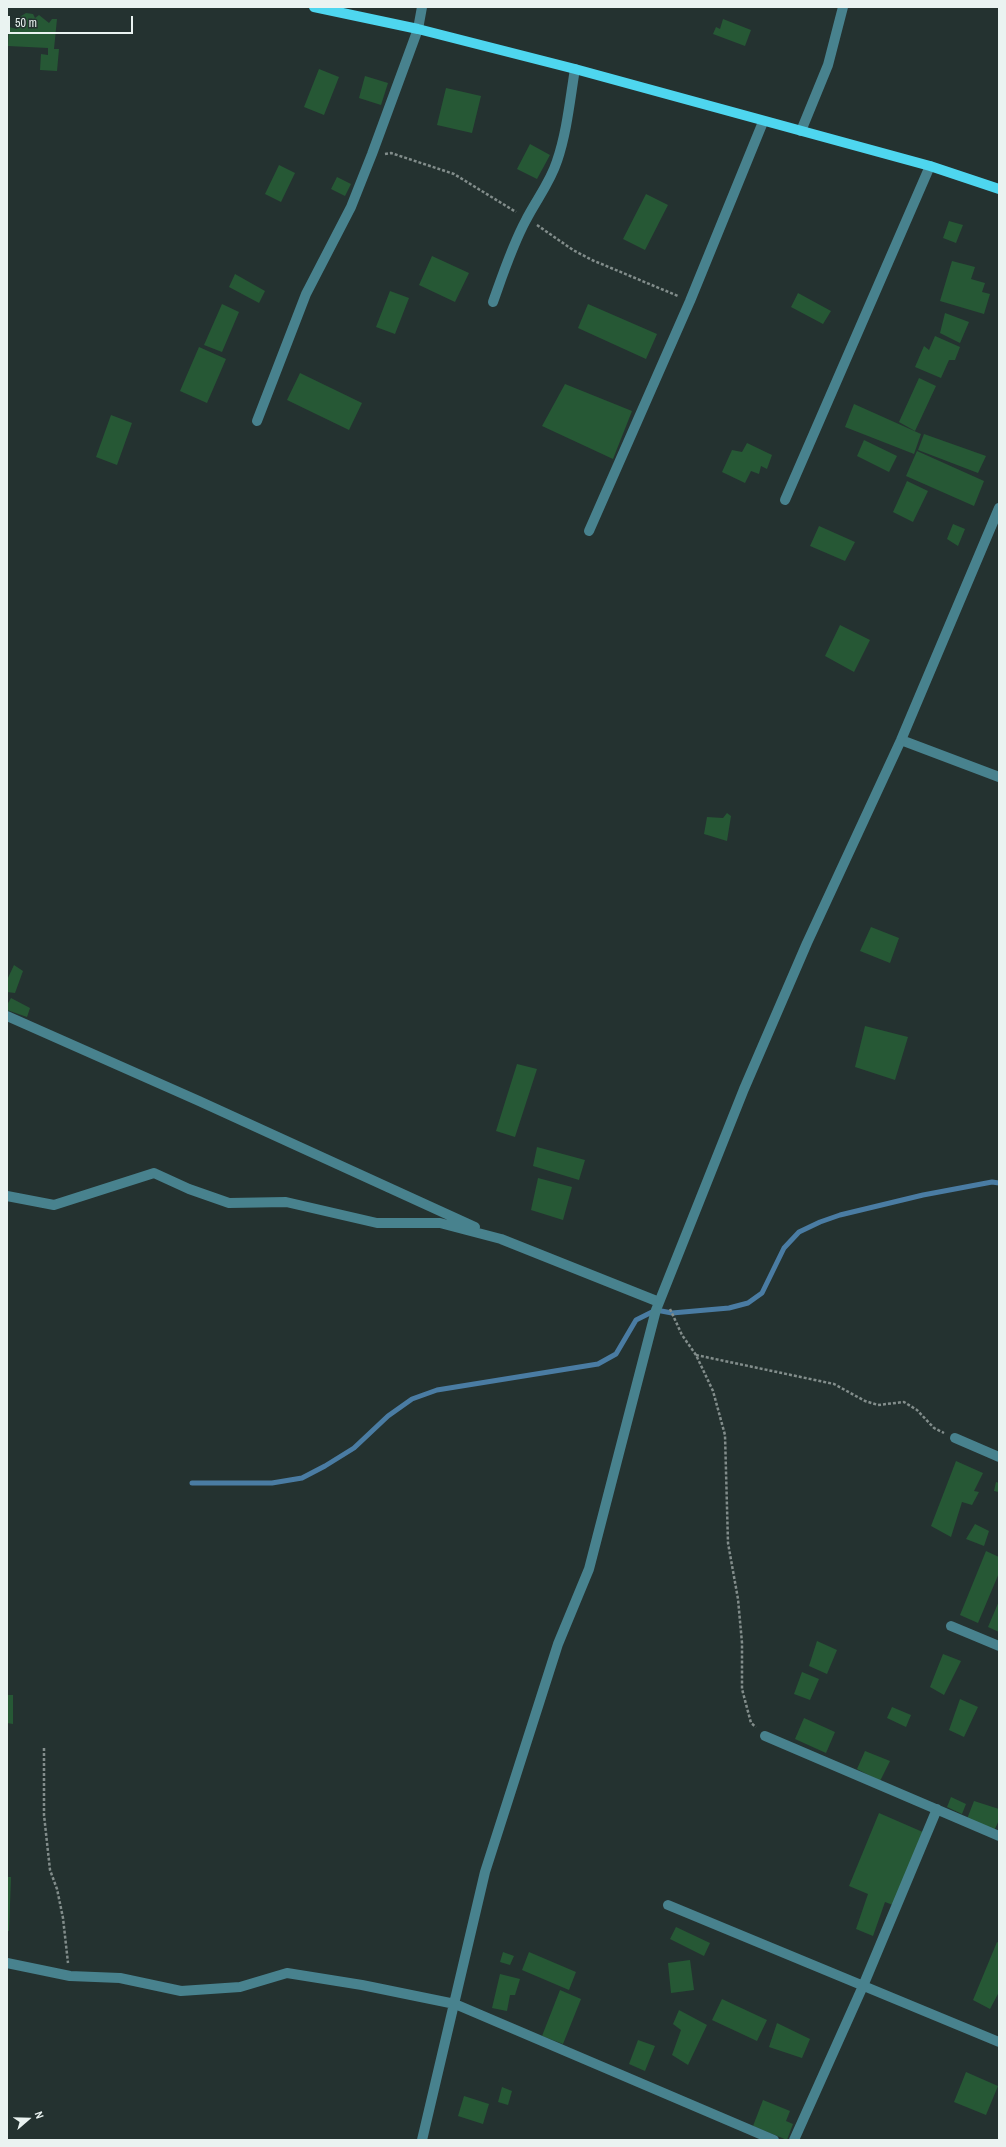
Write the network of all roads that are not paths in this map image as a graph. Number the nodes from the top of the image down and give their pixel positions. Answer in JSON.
{"nodes":[{"id":1,"x":314,"y":7,"type":"edge"},
{"id":2,"x":422,"y":7,"type":"edge"},
{"id":3,"x":843,"y":7,"type":"edge"},
{"id":4,"x":418,"y":29,"type":"junction"},
{"id":5,"x":575,"y":69,"type":"junction"},
{"id":6,"x":763,"y":122,"type":"junction"},
{"id":7,"x":801,"y":131,"type":"junction"},
{"id":8,"x":930,"y":166,"type":"junction"},
{"id":9,"x":999,"y":189,"type":"edge"},
{"id":10,"x":493,"y":302,"type":"dead end"},
{"id":11,"x":257,"y":421,"type":"dead end"},
{"id":12,"x":785,"y":500,"type":"dead end"},
{"id":13,"x":999,"y":508,"type":"edge"},
{"id":14,"x":589,"y":531,"type":"dead end"},
{"id":15,"x":901,"y":740,"type":"junction"},
{"id":16,"x":999,"y":777,"type":"edge"},
{"id":17,"x":7,"y":1016,"type":"edge"},
{"id":18,"x":7,"y":1196,"type":"edge"},
{"id":19,"x":501,"y":1239,"type":"junction"},
{"id":20,"x":660,"y":1299,"type":"junction"},
{"id":21,"x":954,"y":1438,"type":"road end"},
{"id":22,"x":999,"y":1457,"type":"edge"},
{"id":23,"x":951,"y":1626,"type":"dead end"},
{"id":24,"x":999,"y":1646,"type":"edge"},
{"id":25,"x":765,"y":1736,"type":"road end"},
{"id":26,"x":937,"y":1809,"type":"junction"},
{"id":27,"x":999,"y":1836,"type":"edge"},
{"id":28,"x":668,"y":1905,"type":"dead end"},
{"id":29,"x":7,"y":1963,"type":"edge"},
{"id":30,"x":863,"y":1986,"type":"junction"},
{"id":31,"x":454,"y":2004,"type":"junction"},
{"id":32,"x":999,"y":2042,"type":"edge"},
{"id":33,"x":422,"y":2140,"type":"edge"},
{"id":34,"x":774,"y":2140,"type":"edge"},
{"id":35,"x":794,"y":2140,"type":"edge"}],
"edges":[{"from":1,"to":4,"type":"main road"},
{"from":2,"to":4,"type":"street"},
{"from":3,"to":7,"type":"street"},
{"from":4,"to":5,"type":"main road"},
{"from":4,"to":11,"type":"street"},
{"from":5,"to":6,"type":"main road"},
{"from":5,"to":10,"type":"street"},
{"from":6,"to":7,"type":"main road"},
{"from":6,"to":14,"type":"street"},
{"from":7,"to":8,"type":"main road"},
{"from":8,"to":9,"type":"main road"},
{"from":8,"to":12,"type":"street"},
{"from":13,"to":15,"type":"street"},
{"from":15,"to":16,"type":"street"},
{"from":15,"to":20,"type":"street"},
{"from":17,"to":19,"type":"street"},
{"from":18,"to":19,"type":"street"},
{"from":19,"to":20,"type":"street"},
{"from":20,"to":31,"type":"street"},
{"from":21,"to":22,"type":"street"},
{"from":23,"to":24,"type":"street"},
{"from":25,"to":26,"type":"street"},
{"from":26,"to":27,"type":"street"},
{"from":26,"to":30,"type":"street"},
{"from":28,"to":30,"type":"street"},
{"from":29,"to":31,"type":"street"},
{"from":30,"to":32,"type":"street"},
{"from":30,"to":35,"type":"street"},
{"from":31,"to":33,"type":"street"},
{"from":31,"to":34,"type":"street"}]}
